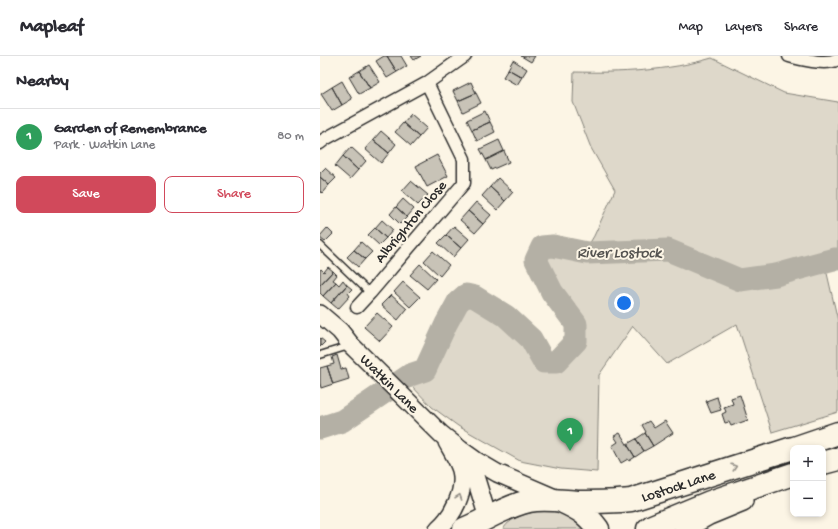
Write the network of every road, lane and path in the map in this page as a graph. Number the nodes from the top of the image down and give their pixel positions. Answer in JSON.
{"nodes":[{"id":1,"x":465,"y":56,"type":"edge"},
{"id":2,"x":789,"y":56,"type":"edge"},
{"id":3,"x":838,"y":59,"type":"edge"},
{"id":4,"x":427,"y":83,"type":"junction"},
{"id":5,"x":322,"y":138,"type":"edge"},
{"id":6,"x":320,"y":245,"type":"edge"},
{"id":7,"x":370,"y":293,"type":"junction"},
{"id":8,"x":358,"y":307,"type":"dead end"},
{"id":9,"x":320,"y":314,"type":"edge"},
{"id":10,"x":352,"y":345,"type":"junction"},
{"id":11,"x":320,"y":355,"type":"edge"},
{"id":12,"x":417,"y":410,"type":"junction"},
{"id":13,"x":838,"y":433,"type":"edge"},
{"id":14,"x":441,"y":434,"type":"junction"},
{"id":15,"x":803,"y":445,"type":"edge"},
{"id":16,"x":790,"y":449,"type":"edge"},
{"id":17,"x":461,"y":450,"type":"junction"},
{"id":18,"x":838,"y":459,"type":"edge"},
{"id":19,"x":826,"y":463,"type":"edge"},
{"id":20,"x":790,"y":475,"type":"edge"},
{"id":21,"x":790,"y":479,"type":"edge"},
{"id":22,"x":560,"y":500,"type":"junction"},
{"id":23,"x":603,"y":502,"type":"junction"},
{"id":24,"x":488,"y":523,"type":"edge"},
{"id":25,"x":438,"y":529,"type":"edge"},
{"id":26,"x":464,"y":529,"type":"edge"},
{"id":27,"x":598,"y":529,"type":"edge"},
{"id":28,"x":648,"y":529,"type":"edge"},
{"id":29,"x":684,"y":529,"type":"edge"}],
"edges":[{"from":1,"to":4,"type":"street"},
{"from":2,"to":3,"type":"street"},
{"from":4,"to":5,"type":"street"},
{"from":4,"to":7,"type":"street","name":"Albrighton Close"},
{"from":6,"to":7,"type":"lane"},
{"from":7,"to":8,"type":"street","name":"Albrighton Close"},
{"from":9,"to":10,"type":"main road","name":"Watkin Lane"},
{"from":10,"to":11,"type":"lane"},
{"from":10,"to":12,"type":"main road","name":"Watkin Lane"},
{"from":12,"to":14,"type":"main road","name":"Watkin Lane"},
{"from":12,"to":23,"type":"main road"},
{"from":13,"to":15,"type":"highway","name":"Lostock Lane"},
{"from":14,"to":17,"type":"main road","name":"Watkin Lane"},
{"from":25,"to":14,"type":"main road","one_way":true},
{"from":23,"to":16,"type":"highway","name":"Lostock Lane","one_way":true},
{"from":17,"to":22,"type":"main road","name":"Watkin Lane"},
{"from":17,"to":24,"type":"main road","name":"Watkin Lane"},
{"from":18,"to":19,"type":"highway"},
{"from":20,"to":28,"type":"highway","name":"Lostock Lane"},
{"from":21,"to":29,"type":"main road"},
{"from":22,"to":23,"type":"highway","name":"Lostock Lane"},
{"from":22,"to":24,"type":"highway","name":"Lostock Lane"},
{"from":22,"to":27,"type":"highway"},
{"from":24,"to":26,"type":"highway","name":"Lostock Lane"}]}
